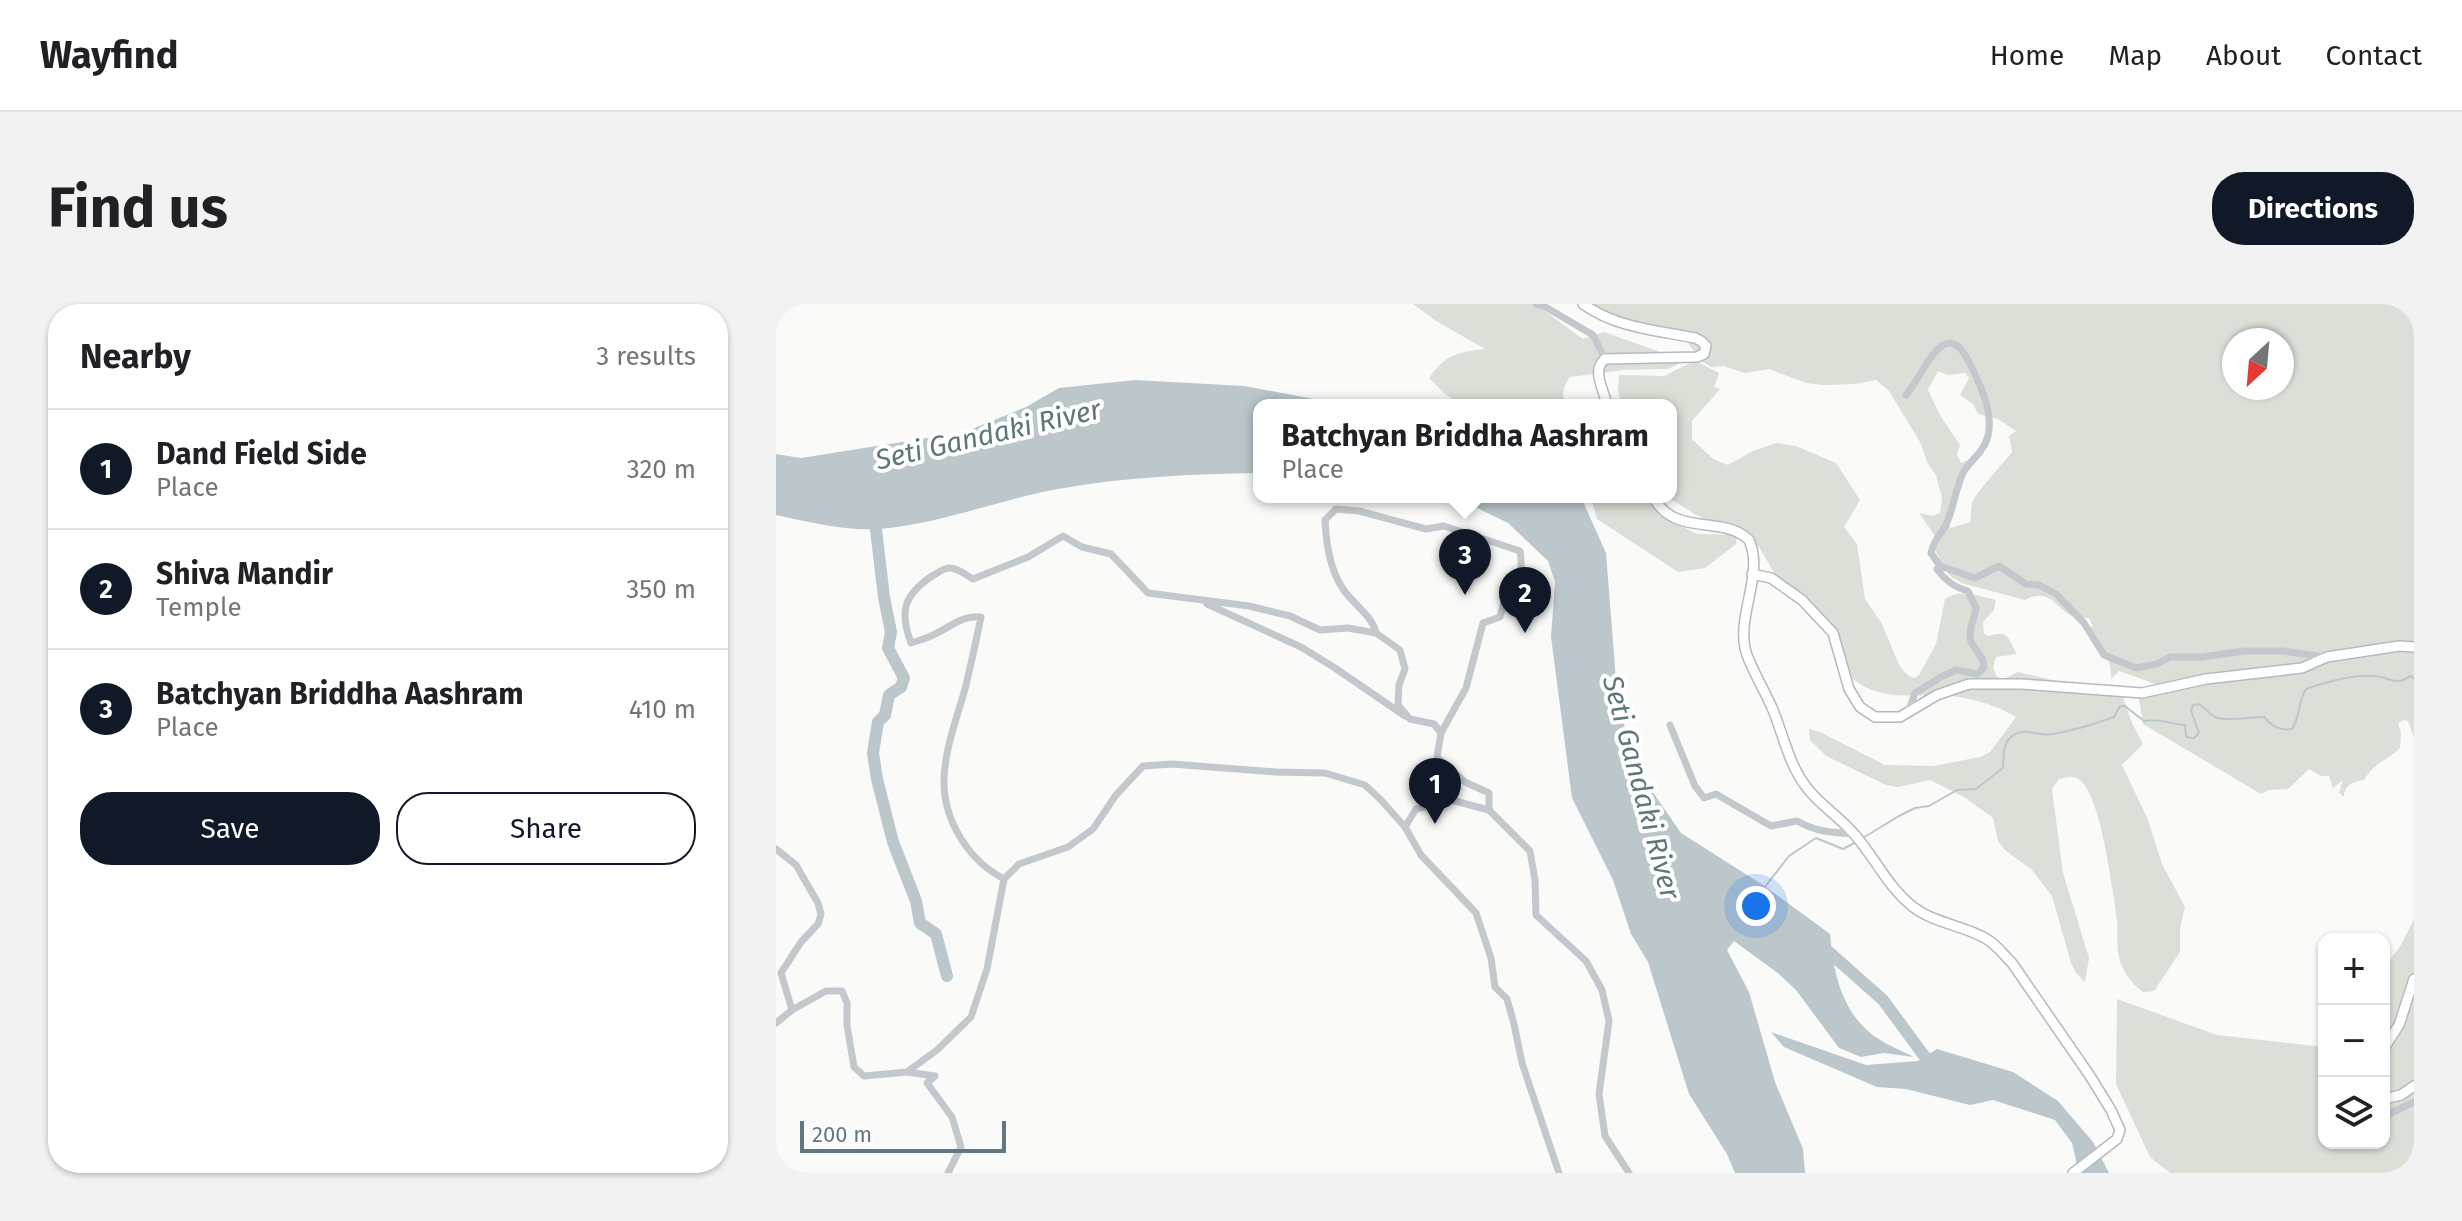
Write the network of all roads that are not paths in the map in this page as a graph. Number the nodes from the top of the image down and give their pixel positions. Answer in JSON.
{"nodes":[{"id":1,"x":1536,"y":304,"type":"edge"},
{"id":2,"x":1583,"y":304,"type":"edge"},
{"id":3,"x":1605,"y":359,"type":"junction"},
{"id":4,"x":1906,"y":395,"type":"dead end"},
{"id":5,"x":1605,"y":399,"type":"edge"},
{"id":6,"x":1657,"y":503,"type":"edge"},
{"id":7,"x":1940,"y":566,"type":"junction"},
{"id":8,"x":1752,"y":574,"type":"junction"},
{"id":9,"x":1200,"y":601,"type":"junction"},
{"id":10,"x":1376,"y":633,"type":"junction"},
{"id":11,"x":2414,"y":647,"type":"edge"},
{"id":12,"x":2327,"y":657,"type":"junction"},
{"id":13,"x":1909,"y":710,"type":"junction"},
{"id":14,"x":1410,"y":719,"type":"junction"},
{"id":15,"x":1670,"y":725,"type":"dead end"},
{"id":16,"x":1441,"y":733,"type":"junction"},
{"id":17,"x":1489,"y":810,"type":"junction"},
{"id":18,"x":1405,"y":827,"type":"junction"},
{"id":19,"x":1855,"y":834,"type":"junction"},
{"id":20,"x":776,"y":849,"type":"edge"},
{"id":21,"x":1004,"y":879,"type":"junction"},
{"id":22,"x":2414,"y":979,"type":"edge"},
{"id":23,"x":792,"y":1010,"type":"junction"},
{"id":24,"x":776,"y":1023,"type":"edge"},
{"id":25,"x":2390,"y":1039,"type":"edge"},
{"id":26,"x":907,"y":1072,"type":"junction"},
{"id":27,"x":2414,"y":1086,"type":"edge"},
{"id":28,"x":2390,"y":1098,"type":"edge"},
{"id":29,"x":2414,"y":1102,"type":"edge"},
{"id":30,"x":2390,"y":1114,"type":"edge"},
{"id":31,"x":2074,"y":1172,"type":"edge"},
{"id":32,"x":948,"y":1173,"type":"edge"},
{"id":33,"x":1559,"y":1173,"type":"edge"},
{"id":34,"x":1629,"y":1173,"type":"edge"}],
"edges":[{"from":1,"to":3,"type":"street"},
{"from":2,"to":3,"type":"main road"},
{"from":3,"to":5,"type":"main road"},
{"from":4,"to":7,"type":"street"},
{"from":6,"to":8,"type":"main road"},
{"from":7,"to":12,"type":"street"},
{"from":7,"to":13,"type":"street"},
{"from":8,"to":13,"type":"main road"},
{"from":8,"to":19,"type":"main road"},
{"from":9,"to":10,"type":"street"},
{"from":9,"to":14,"type":"street"},
{"from":9,"to":21,"type":"street"},
{"from":10,"to":14,"type":"street"},
{"from":10,"to":16,"type":"street"},
{"from":11,"to":12,"type":"main road"},
{"from":12,"to":13,"type":"main road"},
{"from":14,"to":16,"type":"street"},
{"from":15,"to":19,"type":"street"},
{"from":16,"to":17,"type":"street"},
{"from":17,"to":18,"type":"street"},
{"from":17,"to":34,"type":"street"},
{"from":18,"to":21,"type":"street"},
{"from":18,"to":33,"type":"street"},
{"from":19,"to":31,"type":"main road"},
{"from":20,"to":23,"type":"street"},
{"from":21,"to":26,"type":"street"},
{"from":22,"to":25,"type":"main road"},
{"from":23,"to":24,"type":"street"},
{"from":23,"to":26,"type":"street"},
{"from":26,"to":32,"type":"street"},
{"from":27,"to":28,"type":"main road"},
{"from":29,"to":30,"type":"street"}]}
